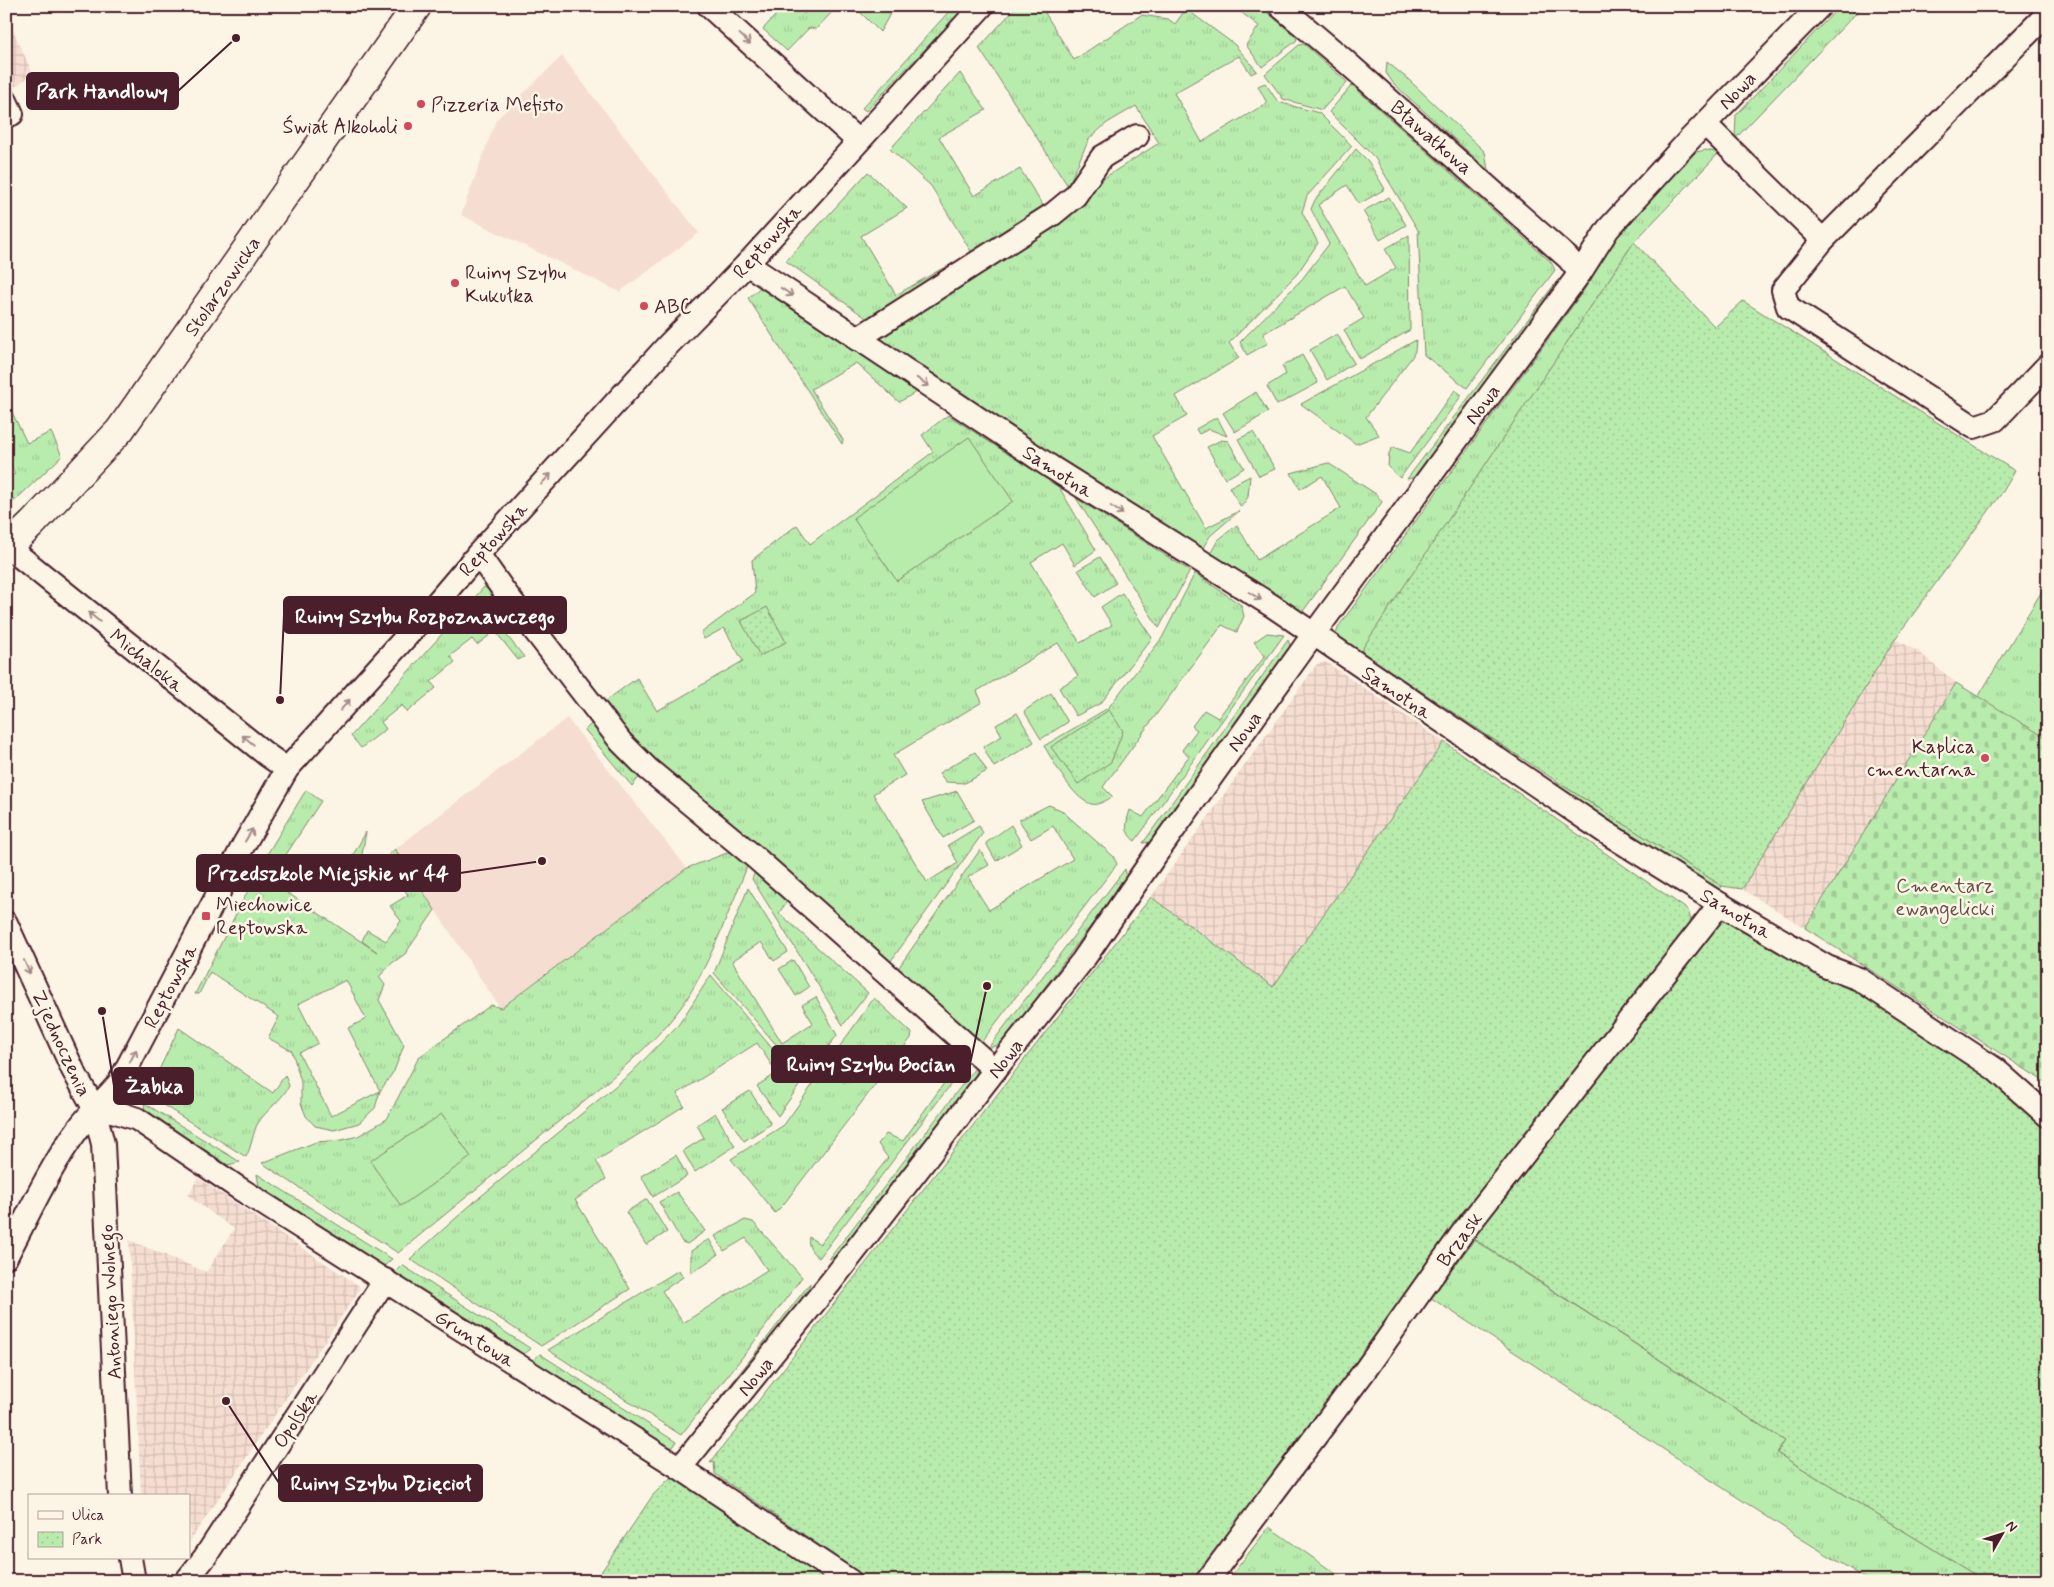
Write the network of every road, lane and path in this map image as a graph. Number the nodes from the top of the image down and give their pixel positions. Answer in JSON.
{"nodes":[{"id":1,"x":416,"y":6,"type":"edge"},
{"id":2,"x":709,"y":6,"type":"edge"},
{"id":3,"x":982,"y":6,"type":"edge"},
{"id":4,"x":1280,"y":6,"type":"edge"},
{"id":5,"x":1820,"y":6,"type":"edge"},
{"id":6,"x":2048,"y":13,"type":"edge"},
{"id":7,"x":6,"y":101,"type":"edge"},
{"id":8,"x":6,"y":116,"type":"edge"},
{"id":9,"x":1705,"y":124,"type":"junction"},
{"id":10,"x":1137,"y":136,"type":"dead end"},
{"id":11,"x":858,"y":140,"type":"junction"},
{"id":12,"x":1823,"y":240,"type":"junction"},
{"id":13,"x":747,"y":264,"type":"junction"},
{"id":14,"x":1580,"y":273,"type":"junction"},
{"id":15,"x":857,"y":339,"type":"junction"},
{"id":16,"x":2048,"y":365,"type":"edge"},
{"id":17,"x":7,"y":548,"type":"edge"},
{"id":18,"x":478,"y":554,"type":"junction"},
{"id":19,"x":1313,"y":635,"type":"junction"},
{"id":20,"x":287,"y":770,"type":"junction"},
{"id":21,"x":1720,"y":904,"type":"junction"},
{"id":22,"x":6,"y":923,"type":"edge"},
{"id":23,"x":995,"y":1070,"type":"junction"},
{"id":24,"x":94,"y":1108,"type":"junction"},
{"id":25,"x":2048,"y":1116,"type":"edge"},
{"id":26,"x":6,"y":1257,"type":"edge"},
{"id":27,"x":385,"y":1280,"type":"junction"},
{"id":28,"x":680,"y":1468,"type":"junction"},
{"id":29,"x":120,"y":1494,"type":"edge"},
{"id":30,"x":197,"y":1552,"type":"edge"},
{"id":31,"x":130,"y":1560,"type":"edge"},
{"id":32,"x":134,"y":1581,"type":"edge"},
{"id":33,"x":186,"y":1581,"type":"edge"},
{"id":34,"x":850,"y":1581,"type":"edge"},
{"id":35,"x":1207,"y":1581,"type":"edge"}],
"edges":[{"from":1,"to":17,"type":"street","name":"Stolarzowicka"},
{"from":2,"to":11,"type":"street","one_way":true},
{"from":3,"to":11,"type":"street","name":"Reptowska"},
{"from":4,"to":14,"type":"street","name":"Bławatkowa"},
{"from":5,"to":9,"type":"street","name":"Nowa"},
{"from":6,"to":12,"type":"street"},
{"from":7,"to":8,"type":"street"},
{"from":9,"to":12,"type":"street"},
{"from":9,"to":14,"type":"street","name":"Nowa"},
{"from":10,"to":15,"type":"street"},
{"from":11,"to":13,"type":"street","name":"Reptowska"},
{"from":12,"to":16,"type":"street"},
{"from":13,"to":15,"type":"street","name":"Samotna","one_way":true},
{"from":18,"to":13,"type":"street","name":"Reptowska","one_way":true},
{"from":14,"to":19,"type":"street","name":"Nowa"},
{"from":15,"to":19,"type":"street","name":"Samotna","one_way":true},
{"from":20,"to":17,"type":"street","name":"Michaloka","one_way":true},
{"from":20,"to":18,"type":"street","name":"Reptowska","one_way":true},
{"from":18,"to":23,"type":"street"},
{"from":19,"to":21,"type":"street","name":"Samotna"},
{"from":19,"to":23,"type":"street","name":"Nowa"},
{"from":24,"to":20,"type":"street","name":"Reptowska","one_way":true},
{"from":21,"to":25,"type":"street","name":"Samotna"},
{"from":21,"to":35,"type":"street","name":"Brzask"},
{"from":22,"to":24,"type":"street","name":"Zjednoczenia","one_way":true},
{"from":23,"to":28,"type":"street","name":"Nowa"},
{"from":24,"to":26,"type":"street","name":"Reptowska"},
{"from":24,"to":27,"type":"street","name":"Gruntowa"},
{"from":24,"to":29,"type":"street","name":"Antoniego Wolnego"},
{"from":27,"to":28,"type":"street","name":"Gruntowa"},
{"from":27,"to":30,"type":"street","name":"Opolska"},
{"from":28,"to":34,"type":"street","name":"Gruntowa"},
{"from":30,"to":33,"type":"street","name":"Opolska"},
{"from":31,"to":32,"type":"street"}]}
